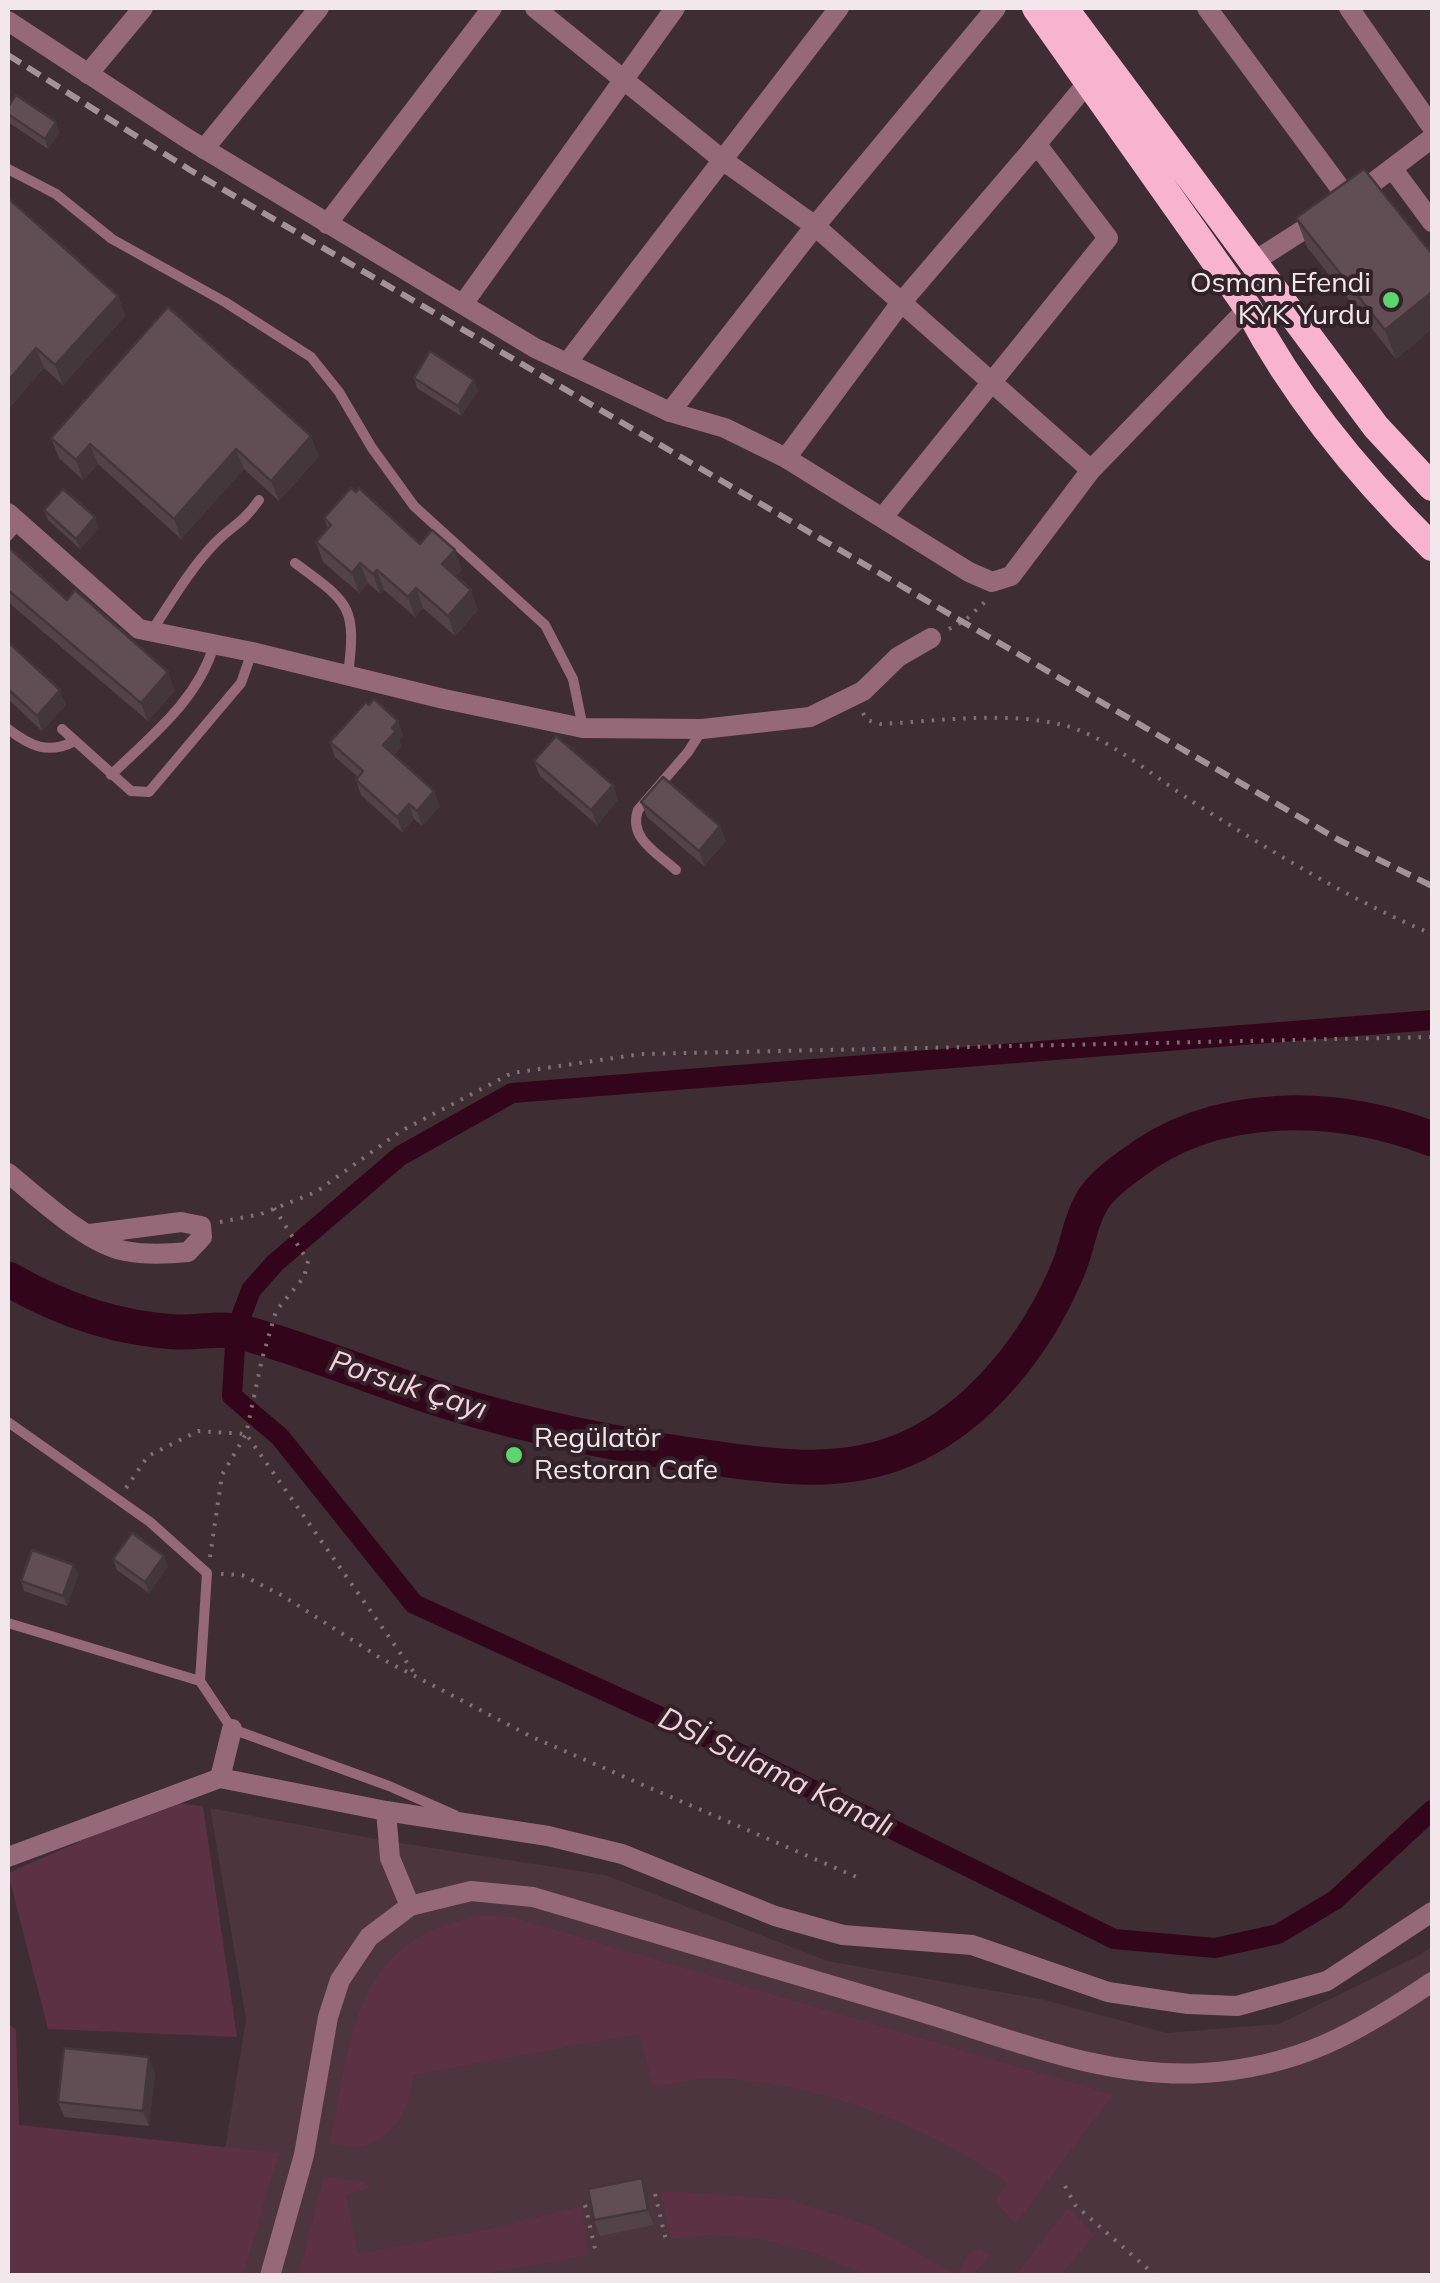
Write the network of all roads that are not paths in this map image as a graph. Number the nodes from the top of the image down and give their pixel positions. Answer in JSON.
{"nodes":[{"id":1,"x":143,"y":8,"type":"edge"},
{"id":2,"x":318,"y":8,"type":"edge"},
{"id":3,"x":492,"y":8,"type":"edge"},
{"id":4,"x":534,"y":8,"type":"edge"},
{"id":5,"x":675,"y":8,"type":"edge"},
{"id":6,"x":839,"y":8,"type":"edge"},
{"id":7,"x":996,"y":8,"type":"edge"},
{"id":8,"x":1036,"y":8,"type":"edge"},
{"id":9,"x":1064,"y":8,"type":"edge"},
{"id":10,"x":1207,"y":8,"type":"edge"},
{"id":11,"x":1349,"y":8,"type":"edge"},
{"id":12,"x":8,"y":21,"type":"edge"},
{"id":13,"x":88,"y":74,"type":"junction"},
{"id":14,"x":622,"y":80,"type":"junction"},
{"id":15,"x":1088,"y":81,"type":"junction"},
{"id":16,"x":1432,"y":128,"type":"edge"},
{"id":17,"x":1432,"y":138,"type":"edge"},
{"id":18,"x":204,"y":149,"type":"junction"},
{"id":19,"x":1030,"y":152,"type":"junction"},
{"id":20,"x":724,"y":161,"type":"junction"},
{"id":21,"x":1392,"y":168,"type":"junction"},
{"id":22,"x":8,"y":169,"type":"edge"},
{"id":23,"x":1349,"y":200,"type":"junction"},
{"id":24,"x":1432,"y":222,"type":"edge"},
{"id":25,"x":327,"y":224,"type":"junction"},
{"id":26,"x":815,"y":226,"type":"junction"},
{"id":27,"x":1253,"y":262,"type":"junction"},
{"id":28,"x":463,"y":304,"type":"junction"},
{"id":29,"x":900,"y":304,"type":"junction"},
{"id":30,"x":1248,"y":308,"type":"junction"},
{"id":31,"x":567,"y":363,"type":"junction"},
{"id":32,"x":992,"y":385,"type":"junction"},
{"id":33,"x":670,"y":412,"type":"junction"},
{"id":34,"x":786,"y":458,"type":"junction"},
{"id":35,"x":1090,"y":470,"type":"junction"},
{"id":36,"x":1432,"y":487,"type":"edge"},
{"id":37,"x":260,"y":500,"type":"dead end"},
{"id":38,"x":883,"y":517,"type":"junction"},
{"id":39,"x":11,"y":524,"type":"edge"},
{"id":40,"x":1432,"y":546,"type":"edge"},
{"id":41,"x":295,"y":563,"type":"dead end"},
{"id":42,"x":150,"y":632,"type":"junction"},
{"id":43,"x":932,"y":638,"type":"road end"},
{"id":44,"x":214,"y":644,"type":"junction"},
{"id":45,"x":252,"y":652,"type":"junction"},
{"id":46,"x":348,"y":676,"type":"junction"},
{"id":47,"x":583,"y":728,"type":"junction"},
{"id":48,"x":8,"y":729,"type":"edge"},
{"id":49,"x":62,"y":729,"type":"dead end"},
{"id":50,"x":702,"y":729,"type":"junction"},
{"id":51,"x":75,"y":741,"type":"junction"},
{"id":52,"x":111,"y":775,"type":"junction"},
{"id":53,"x":676,"y":870,"type":"dead end"},
{"id":54,"x":8,"y":1173,"type":"edge"},
{"id":55,"x":90,"y":1234,"type":"junction"},
{"id":56,"x":8,"y":1422,"type":"edge"},
{"id":57,"x":8,"y":1623,"type":"edge"},
{"id":58,"x":200,"y":1681,"type":"junction"},
{"id":59,"x":232,"y":1728,"type":"junction"},
{"id":60,"x":220,"y":1778,"type":"junction"},
{"id":61,"x":386,"y":1812,"type":"junction"},
{"id":62,"x":474,"y":1823,"type":"junction"},
{"id":63,"x":8,"y":1858,"type":"edge"},
{"id":64,"x":410,"y":1906,"type":"junction"},
{"id":65,"x":1432,"y":1912,"type":"edge"},
{"id":66,"x":1432,"y":1982,"type":"edge"},
{"id":67,"x":270,"y":2276,"type":"edge"}],
"edges":[{"from":1,"to":13,"type":"street"},
{"from":2,"to":18,"type":"street"},
{"from":3,"to":25,"type":"street"},
{"from":4,"to":14,"type":"street"},
{"from":5,"to":14,"type":"street"},
{"from":6,"to":20,"type":"street"},
{"from":7,"to":26,"type":"street"},
{"from":8,"to":15,"type":"highway"},
{"from":9,"to":27,"type":"highway"},
{"from":10,"to":23,"type":"street"},
{"from":11,"to":16,"type":"street"},
{"from":12,"to":13,"type":"street"},
{"from":13,"to":18,"type":"street"},
{"from":14,"to":20,"type":"street"},
{"from":14,"to":28,"type":"street"},
{"from":15,"to":19,"type":"street"},
{"from":15,"to":30,"type":"highway"},
{"from":17,"to":21,"type":"street"},
{"from":18,"to":25,"type":"street"},
{"from":19,"to":29,"type":"street"},
{"from":19,"to":32,"type":"street"},
{"from":20,"to":26,"type":"street"},
{"from":20,"to":31,"type":"street"},
{"from":21,"to":23,"type":"street"},
{"from":21,"to":24,"type":"street"},
{"from":22,"to":47,"type":"lane"},
{"from":23,"to":27,"type":"street"},
{"from":25,"to":28,"type":"street"},
{"from":26,"to":29,"type":"street"},
{"from":26,"to":33,"type":"street"},
{"from":27,"to":36,"type":"highway"},
{"from":28,"to":31,"type":"street"},
{"from":29,"to":32,"type":"street"},
{"from":29,"to":34,"type":"street"},
{"from":30,"to":35,"type":"street"},
{"from":30,"to":40,"type":"highway"},
{"from":31,"to":33,"type":"street"},
{"from":32,"to":35,"type":"street"},
{"from":32,"to":38,"type":"street"},
{"from":33,"to":34,"type":"street"},
{"from":34,"to":38,"type":"street"},
{"from":35,"to":38,"type":"street"},
{"from":37,"to":42,"type":"lane"},
{"from":39,"to":42,"type":"street"},
{"from":41,"to":46,"type":"lane"},
{"from":42,"to":44,"type":"street"},
{"from":43,"to":50,"type":"street"},
{"from":44,"to":45,"type":"street"},
{"from":44,"to":52,"type":"lane"},
{"from":45,"to":46,"type":"street"},
{"from":45,"to":52,"type":"lane"},
{"from":46,"to":47,"type":"street"},
{"from":47,"to":50,"type":"street"},
{"from":48,"to":51,"type":"lane"},
{"from":49,"to":51,"type":"lane"},
{"from":50,"to":53,"type":"lane"},
{"from":51,"to":52,"type":"lane"},
{"from":54,"to":55,"type":"street"},
{"from":55,"to":55,"type":"street"},
{"from":56,"to":58,"type":"lane"},
{"from":57,"to":58,"type":"lane"},
{"from":58,"to":59,"type":"lane"},
{"from":59,"to":60,"type":"street"},
{"from":59,"to":62,"type":"lane"},
{"from":60,"to":61,"type":"street"},
{"from":60,"to":63,"type":"street"},
{"from":61,"to":62,"type":"street"},
{"from":61,"to":64,"type":"street"},
{"from":62,"to":65,"type":"street"},
{"from":64,"to":66,"type":"street"},
{"from":64,"to":67,"type":"street"}]}
